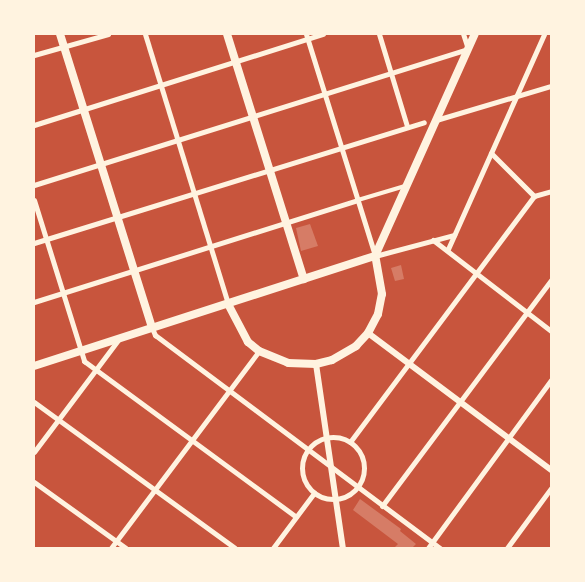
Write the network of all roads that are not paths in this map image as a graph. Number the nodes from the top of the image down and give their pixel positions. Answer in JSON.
{"nodes":[{"id":1,"x":60,"y":34,"type":"edge"},
{"id":2,"x":108,"y":34,"type":"edge"},
{"id":3,"x":145,"y":34,"type":"edge"},
{"id":4,"x":227,"y":34,"type":"edge"},
{"id":5,"x":323,"y":34,"type":"edge"},
{"id":6,"x":379,"y":34,"type":"edge"},
{"id":7,"x":463,"y":34,"type":"edge"},
{"id":8,"x":475,"y":34,"type":"edge"},
{"id":9,"x":544,"y":34,"type":"edge"},
{"id":10,"x":307,"y":36,"type":"edge"},
{"id":11,"x":64,"y":46,"type":"junction"},
{"id":12,"x":468,"y":49,"type":"junction"},
{"id":13,"x":34,"y":55,"type":"edge"},
{"id":14,"x":235,"y":61,"type":"junction"},
{"id":15,"x":391,"y":73,"type":"junction"},
{"id":16,"x":160,"y":85,"type":"junction"},
{"id":17,"x":551,"y":86,"type":"edge"},
{"id":18,"x":325,"y":94,"type":"junction"},
{"id":19,"x":516,"y":97,"type":"junction"},
{"id":20,"x":84,"y":109,"type":"junction"},
{"id":21,"x":253,"y":116,"type":"junction"},
{"id":22,"x":436,"y":120,"type":"junction"},
{"id":23,"x":424,"y":122,"type":"joint"},
{"id":24,"x":34,"y":125,"type":"edge"},
{"id":25,"x":407,"y":126,"type":"junction"},
{"id":26,"x":176,"y":140,"type":"junction"},
{"id":27,"x":342,"y":147,"type":"junction"},
{"id":28,"x":491,"y":153,"type":"junction"},
{"id":29,"x":101,"y":163,"type":"junction"},
{"id":30,"x":270,"y":169,"type":"junction"},
{"id":31,"x":34,"y":185,"type":"edge"},
{"id":32,"x":407,"y":185,"type":"junction"},
{"id":33,"x":551,"y":190,"type":"edge"},
{"id":34,"x":193,"y":194,"type":"junction"},
{"id":35,"x":534,"y":196,"type":"junction"},
{"id":36,"x":34,"y":200,"type":"edge"},
{"id":37,"x":358,"y":200,"type":"junction"},
{"id":38,"x":118,"y":218,"type":"junction"},
{"id":39,"x":286,"y":223,"type":"junction"},
{"id":40,"x":454,"y":235,"type":"junction"},
{"id":41,"x":432,"y":239,"type":"junction"},
{"id":42,"x":46,"y":240,"type":"junction"},
{"id":43,"x":34,"y":244,"type":"edge"},
{"id":44,"x":210,"y":247,"type":"junction"},
{"id":45,"x":448,"y":249,"type":"junction"},
{"id":46,"x":375,"y":256,"type":"junction"},
{"id":47,"x":134,"y":270,"type":"junction"},
{"id":48,"x":477,"y":272,"type":"junction"},
{"id":49,"x":304,"y":278,"type":"junction"},
{"id":50,"x":551,"y":280,"type":"edge"},
{"id":51,"x":62,"y":293,"type":"junction"},
{"id":52,"x":34,"y":302,"type":"edge"},
{"id":53,"x":228,"y":304,"type":"junction"},
{"id":54,"x":527,"y":312,"type":"junction"},
{"id":55,"x":551,"y":331,"type":"edge"},
{"id":56,"x":154,"y":332,"type":"junction"},
{"id":57,"x":368,"y":333,"type":"junction"},
{"id":58,"x":118,"y":340,"type":"junction"},
{"id":59,"x":259,"y":351,"type":"junction"},
{"id":60,"x":79,"y":352,"type":"junction"},
{"id":61,"x":316,"y":364,"type":"junction"},
{"id":62,"x":410,"y":364,"type":"junction"},
{"id":63,"x":34,"y":366,"type":"edge"},
{"id":64,"x":95,"y":370,"type":"junction"},
{"id":65,"x":551,"y":380,"type":"edge"},
{"id":66,"x":229,"y":391,"type":"junction"},
{"id":67,"x":460,"y":401,"type":"junction"},
{"id":68,"x":34,"y":402,"type":"edge"},
{"id":69,"x":58,"y":418,"type":"junction"},
{"id":70,"x":508,"y":437,"type":"junction"},
{"id":71,"x":327,"y":438,"type":"junction"},
{"id":72,"x":192,"y":439,"type":"junction"},
{"id":73,"x":350,"y":442,"type":"junction"},
{"id":74,"x":307,"y":451,"type":"junction"},
{"id":75,"x":34,"y":452,"type":"edge"},
{"id":76,"x":332,"y":469,"type":"junction"},
{"id":77,"x":551,"y":470,"type":"edge"},
{"id":78,"x":34,"y":482,"type":"edge"},
{"id":79,"x":156,"y":488,"type":"junction"},
{"id":80,"x":358,"y":488,"type":"junction"},
{"id":81,"x":551,"y":488,"type":"edge"},
{"id":82,"x":314,"y":493,"type":"junction"},
{"id":83,"x":336,"y":500,"type":"junction"},
{"id":84,"x":382,"y":506,"type":"junction"},
{"id":85,"x":296,"y":517,"type":"junction"},
{"id":86,"x":116,"y":541,"type":"junction"},
{"id":87,"x":432,"y":542,"type":"junction"},
{"id":88,"x":111,"y":548,"type":"edge"},
{"id":89,"x":126,"y":548,"type":"edge"},
{"id":90,"x":235,"y":548,"type":"edge"},
{"id":91,"x":273,"y":548,"type":"edge"},
{"id":92,"x":343,"y":548,"type":"edge"},
{"id":93,"x":428,"y":548,"type":"edge"},
{"id":94,"x":440,"y":548,"type":"edge"},
{"id":95,"x":507,"y":548,"type":"edge"}],
"edges":[{"from":1,"to":11,"type":"main road"},
{"from":2,"to":11,"type":"street"},
{"from":3,"to":16,"type":"street"},
{"from":4,"to":14,"type":"main road"},
{"from":5,"to":10,"type":"street"},
{"from":6,"to":15,"type":"street"},
{"from":7,"to":12,"type":"street"},
{"from":8,"to":12,"type":"main road"},
{"from":9,"to":19,"type":"street"},
{"from":10,"to":14,"type":"street"},
{"from":10,"to":18,"type":"street"},
{"from":11,"to":13,"type":"street"},
{"from":11,"to":20,"type":"main road"},
{"from":12,"to":15,"type":"street"},
{"from":12,"to":22,"type":"main road"},
{"from":14,"to":16,"type":"street"},
{"from":14,"to":21,"type":"main road"},
{"from":15,"to":18,"type":"street"},
{"from":15,"to":25,"type":"street"},
{"from":16,"to":20,"type":"street"},
{"from":16,"to":26,"type":"street"},
{"from":17,"to":19,"type":"street"},
{"from":18,"to":21,"type":"street"},
{"from":18,"to":27,"type":"street"},
{"from":19,"to":22,"type":"street"},
{"from":19,"to":28,"type":"street"},
{"from":20,"to":24,"type":"street"},
{"from":20,"to":29,"type":"main road"},
{"from":21,"to":26,"type":"street"},
{"from":21,"to":30,"type":"main road"},
{"from":22,"to":23,"type":"street"},
{"from":22,"to":32,"type":"main road"},
{"from":23,"to":25,"type":"street"},
{"from":25,"to":27,"type":"street"},
{"from":26,"to":29,"type":"street"},
{"from":26,"to":34,"type":"street"},
{"from":27,"to":30,"type":"street"},
{"from":27,"to":37,"type":"street"},
{"from":28,"to":35,"type":"street"},
{"from":28,"to":40,"type":"street"},
{"from":29,"to":31,"type":"street"},
{"from":29,"to":38,"type":"main road"},
{"from":30,"to":34,"type":"street"},
{"from":30,"to":39,"type":"main road"},
{"from":32,"to":37,"type":"street"},
{"from":32,"to":46,"type":"main road"},
{"from":33,"to":35,"type":"street"},
{"from":34,"to":38,"type":"street"},
{"from":34,"to":44,"type":"street"},
{"from":35,"to":48,"type":"street"},
{"from":36,"to":42,"type":"street"},
{"from":37,"to":39,"type":"street"},
{"from":37,"to":46,"type":"street"},
{"from":38,"to":42,"type":"street"},
{"from":38,"to":47,"type":"main road"},
{"from":39,"to":44,"type":"street"},
{"from":39,"to":49,"type":"main road"},
{"from":40,"to":41,"type":"street"},
{"from":40,"to":45,"type":"street"},
{"from":41,"to":45,"type":"street"},
{"from":41,"to":46,"type":"street"},
{"from":42,"to":43,"type":"street"},
{"from":42,"to":51,"type":"street"},
{"from":44,"to":47,"type":"street"},
{"from":44,"to":53,"type":"street"},
{"from":45,"to":48,"type":"street"},
{"from":46,"to":49,"type":"main road"},
{"from":46,"to":57,"type":"main road"},
{"from":47,"to":51,"type":"street"},
{"from":47,"to":56,"type":"main road"},
{"from":48,"to":54,"type":"street"},
{"from":48,"to":62,"type":"street"},
{"from":49,"to":53,"type":"main road"},
{"from":50,"to":54,"type":"street"},
{"from":51,"to":52,"type":"street"},
{"from":51,"to":60,"type":"street"},
{"from":53,"to":56,"type":"main road"},
{"from":53,"to":59,"type":"main road"},
{"from":54,"to":55,"type":"street"},
{"from":54,"to":67,"type":"street"},
{"from":56,"to":58,"type":"main road"},
{"from":56,"to":66,"type":"street"},
{"from":57,"to":61,"type":"main road"},
{"from":57,"to":62,"type":"street"},
{"from":58,"to":60,"type":"main road"},
{"from":58,"to":64,"type":"street"},
{"from":59,"to":61,"type":"main road"},
{"from":59,"to":66,"type":"street"},
{"from":60,"to":63,"type":"main road"},
{"from":60,"to":64,"type":"street"},
{"from":61,"to":71,"type":"street"},
{"from":62,"to":67,"type":"street"},
{"from":62,"to":73,"type":"street"},
{"from":64,"to":69,"type":"street"},
{"from":64,"to":72,"type":"street"},
{"from":65,"to":70,"type":"street"},
{"from":66,"to":72,"type":"street"},
{"from":66,"to":74,"type":"street"},
{"from":67,"to":70,"type":"street"},
{"from":67,"to":84,"type":"street"},
{"from":68,"to":69,"type":"street"},
{"from":69,"to":75,"type":"street"},
{"from":69,"to":79,"type":"street"},
{"from":70,"to":77,"type":"street"},
{"from":70,"to":87,"type":"street"},
{"from":71,"to":73,"type":"street"},
{"from":71,"to":74,"type":"street"},
{"from":71,"to":76,"type":"street"},
{"from":72,"to":79,"type":"street"},
{"from":72,"to":85,"type":"street"},
{"from":73,"to":80,"type":"street"},
{"from":74,"to":76,"type":"street"},
{"from":74,"to":82,"type":"street"},
{"from":76,"to":80,"type":"street"},
{"from":76,"to":83,"type":"street"},
{"from":78,"to":86,"type":"street"},
{"from":79,"to":86,"type":"street"},
{"from":79,"to":90,"type":"street"},
{"from":80,"to":83,"type":"street"},
{"from":80,"to":84,"type":"street"},
{"from":81,"to":95,"type":"street"},
{"from":82,"to":83,"type":"street"},
{"from":82,"to":85,"type":"street"},
{"from":83,"to":92,"type":"street"},
{"from":84,"to":87,"type":"street"},
{"from":85,"to":91,"type":"street"},
{"from":86,"to":88,"type":"street"},
{"from":86,"to":89,"type":"street"},
{"from":87,"to":93,"type":"street"},
{"from":87,"to":94,"type":"street"}]}
